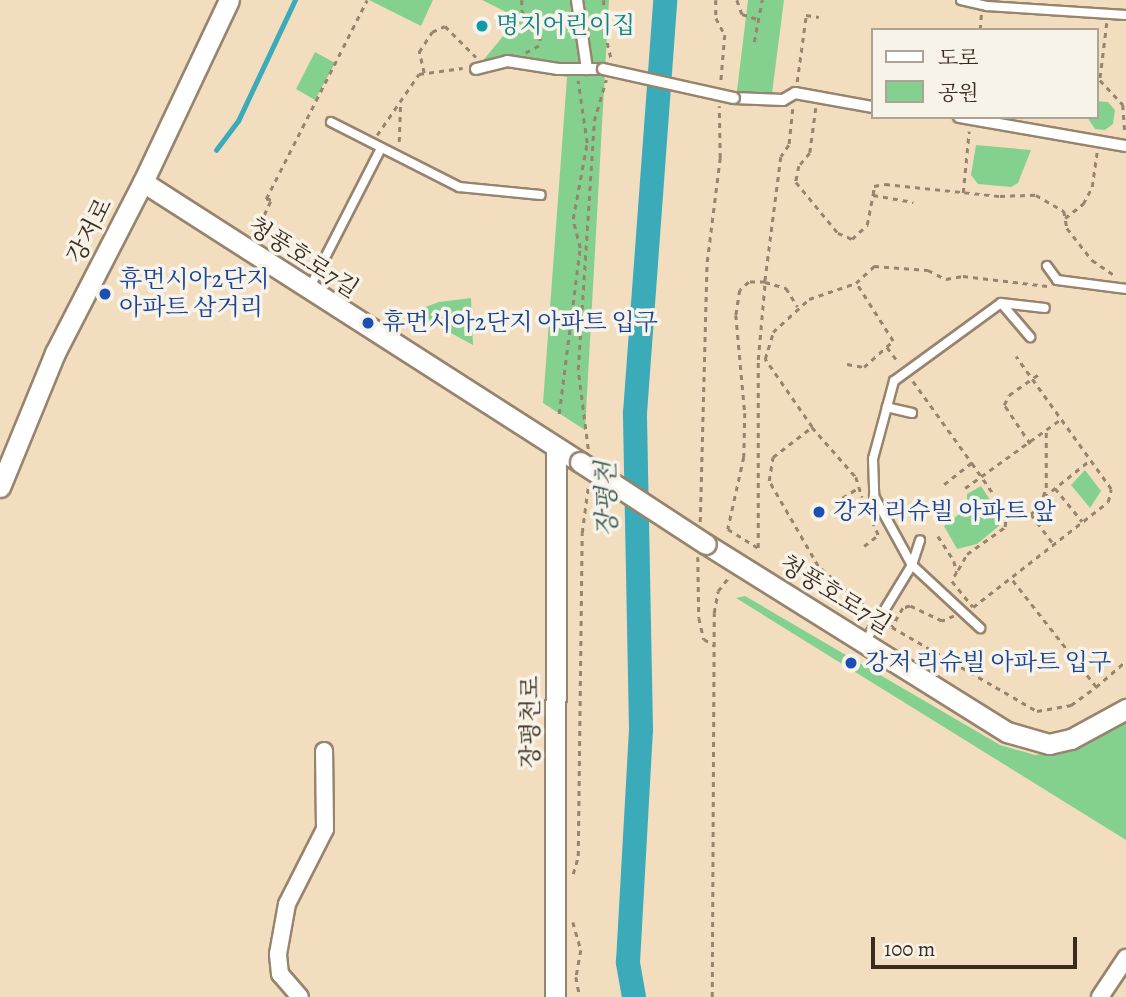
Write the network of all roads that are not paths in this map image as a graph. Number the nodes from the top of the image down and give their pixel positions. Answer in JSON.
{"nodes":[{"id":1,"x":229,"y":0,"type":"edge"},
{"id":2,"x":577,"y":0,"type":"edge"},
{"id":3,"x":961,"y":0,"type":"edge"},
{"id":4,"x":1126,"y":15,"type":"edge"},
{"id":5,"x":476,"y":69,"type":"road end"},
{"id":6,"x":587,"y":69,"type":"junction"},
{"id":7,"x":870,"y":107,"type":"edge"},
{"id":8,"x":969,"y":119,"type":"edge"},
{"id":9,"x":331,"y":122,"type":"dead end"},
{"id":10,"x":1126,"y":146,"type":"edge"},
{"id":11,"x":380,"y":150,"type":"junction"},
{"id":12,"x":143,"y":182,"type":"junction"},
{"id":13,"x":541,"y":195,"type":"dead end"},
{"id":14,"x":1047,"y":266,"type":"dead end"},
{"id":15,"x":1126,"y":289,"type":"edge"},
{"id":16,"x":308,"y":291,"type":"junction"},
{"id":17,"x":1001,"y":303,"type":"junction"},
{"id":18,"x":1045,"y":308,"type":"dead end"},
{"id":19,"x":1030,"y":337,"type":"dead end"},
{"id":20,"x":887,"y":407,"type":"junction"},
{"id":21,"x":912,"y":412,"type":"dead end"},
{"id":22,"x":556,"y":447,"type":"junction"},
{"id":23,"x":0,"y":487,"type":"edge"},
{"id":24,"x":920,"y":540,"type":"dead end"},
{"id":25,"x":912,"y":565,"type":"junction"},
{"id":26,"x":980,"y":628,"type":"dead end"},
{"id":27,"x":865,"y":642,"type":"junction"},
{"id":28,"x":1126,"y":709,"type":"edge"},
{"id":29,"x":324,"y":751,"type":"dead end"},
{"id":30,"x":1126,"y":958,"type":"edge"},
{"id":31,"x":300,"y":997,"type":"edge"},
{"id":32,"x":555,"y":997,"type":"edge"},
{"id":33,"x":1100,"y":997,"type":"edge"}],
"edges":[{"from":1,"to":12,"type":"street","name":"강저로"},
{"from":2,"to":6,"type":"street"},
{"from":3,"to":4,"type":"lane"},
{"from":5,"to":6,"type":"street"},
{"from":6,"to":7,"type":"street","bridge":true},
{"from":8,"to":10,"type":"street"},
{"from":9,"to":11,"type":"lane"},
{"from":11,"to":13,"type":"lane"},
{"from":11,"to":16,"type":"lane"},
{"from":12,"to":16,"type":"street","name":"청풍호로7길"},
{"from":12,"to":23,"type":"street","name":"강저로"},
{"from":14,"to":15,"type":"lane"},
{"from":16,"to":22,"type":"street","name":"청풍호로7길"},
{"from":17,"to":18,"type":"lane"},
{"from":17,"to":19,"type":"lane"},
{"from":17,"to":20,"type":"lane"},
{"from":20,"to":21,"type":"lane"},
{"from":20,"to":25,"type":"lane"},
{"from":22,"to":27,"type":"street","name":"청풍호로7길","bridge":true},
{"from":22,"to":32,"type":"street","name":"장평천로"},
{"from":24,"to":25,"type":"lane"},
{"from":25,"to":26,"type":"lane"},
{"from":25,"to":27,"type":"lane"},
{"from":27,"to":28,"type":"street","name":"청풍호로7길"},
{"from":29,"to":31,"type":"street"},
{"from":30,"to":33,"type":"street"}]}
